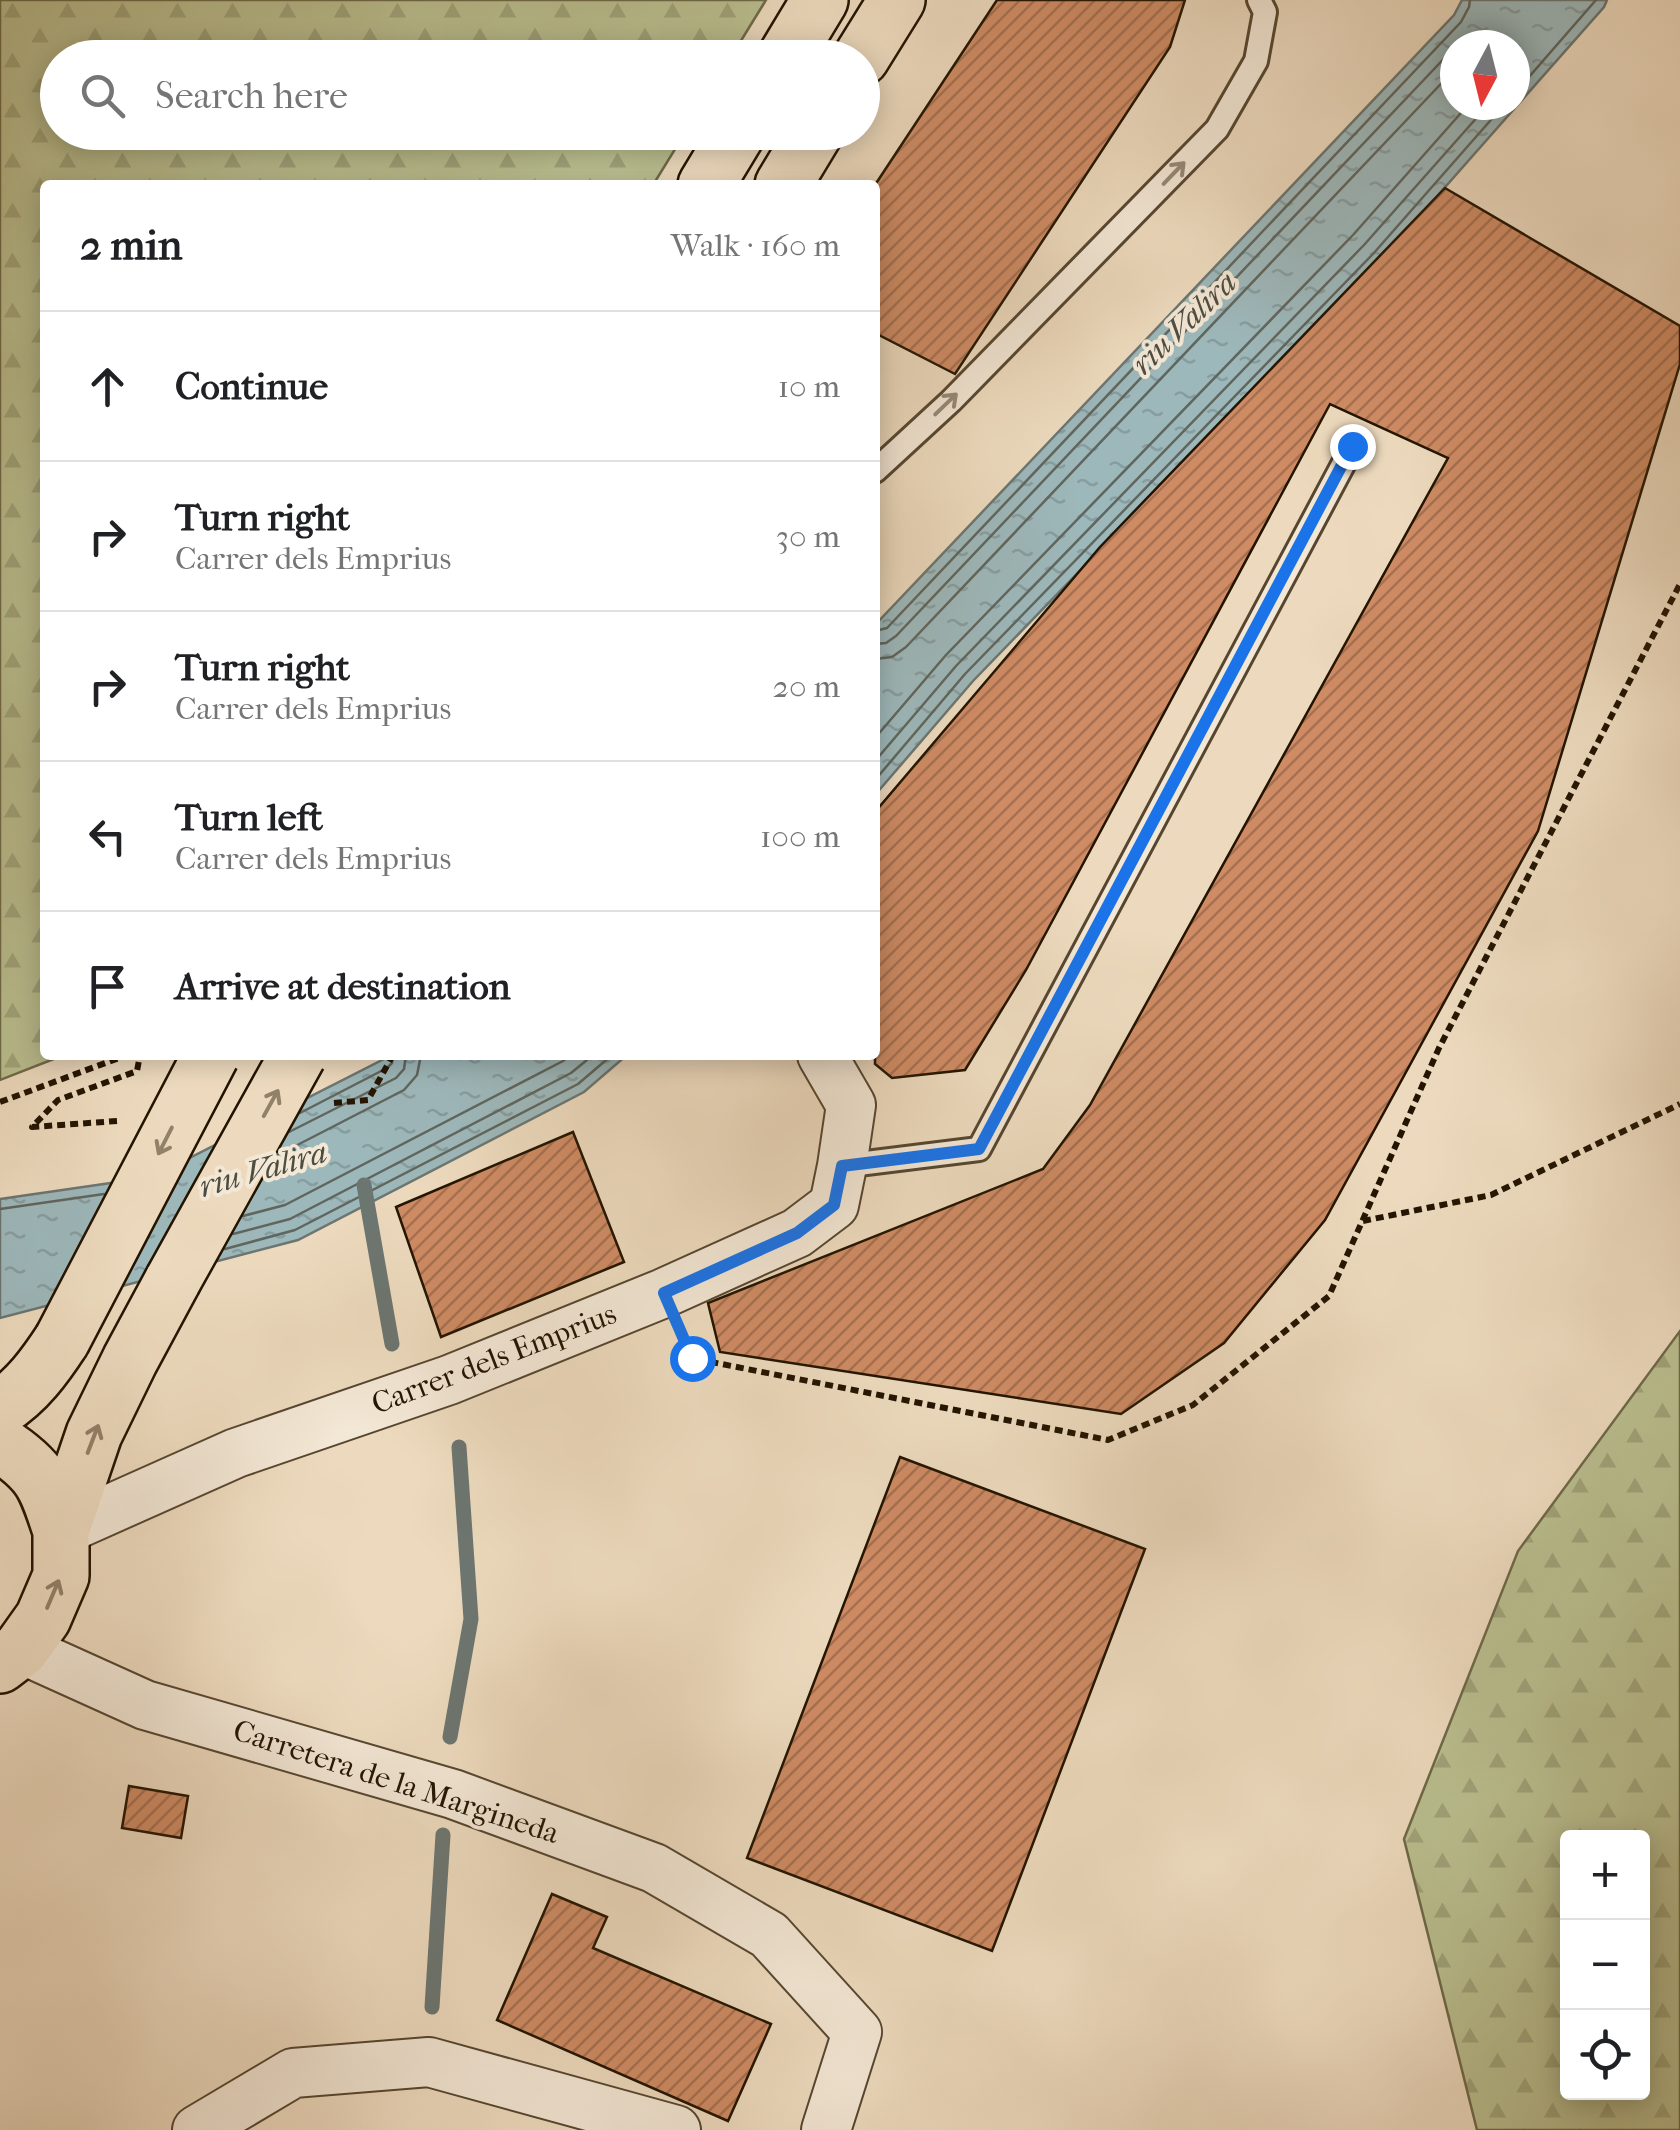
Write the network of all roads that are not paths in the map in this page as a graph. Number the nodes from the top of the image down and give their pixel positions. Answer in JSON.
{"nodes":[{"id":1,"x":820,"y":0,"type":"edge"},
{"id":2,"x":897,"y":0,"type":"edge"},
{"id":3,"x":1259,"y":0,"type":"edge"},
{"id":4,"x":796,"y":40,"type":"edge"},
{"id":5,"x":872,"y":40,"type":"edge"},
{"id":6,"x":727,"y":150,"type":"edge"},
{"id":7,"x":803,"y":150,"type":"edge"},
{"id":8,"x":709,"y":180,"type":"edge"},
{"id":9,"x":786,"y":180,"type":"edge"},
{"id":10,"x":1352,"y":446,"type":"dead end"},
{"id":11,"x":880,"y":466,"type":"edge"},
{"id":12,"x":207,"y":1060,"type":"edge"},
{"id":13,"x":295,"y":1060,"type":"edge"},
{"id":14,"x":825,"y":1060,"type":"edge"},
{"id":15,"x":842,"y":1166,"type":"junction"},
{"id":16,"x":0,"y":1408,"type":"edge"},
{"id":17,"x":0,"y":1444,"type":"edge"},
{"id":18,"x":61,"y":1532,"type":"junction"},
{"id":19,"x":10,"y":1657,"type":"edge"},
{"id":20,"x":197,"y":2130,"type":"edge"},
{"id":21,"x":676,"y":2130,"type":"edge"},
{"id":22,"x":826,"y":2130,"type":"edge"}],
"edges":[{"from":1,"to":4,"type":"highway"},
{"from":2,"to":5,"type":"highway"},
{"from":11,"to":3,"type":"lane","one_way":true},
{"from":6,"to":8,"type":"highway"},
{"from":7,"to":9,"type":"highway"},
{"from":10,"to":15,"type":"lane"},
{"from":12,"to":16,"type":"highway","one_way":true,"bridge":true},
{"from":18,"to":13,"type":"highway","one_way":true,"bridge":true},
{"from":14,"to":15,"type":"street","name":"Carrer dels Emprius"},
{"from":15,"to":18,"type":"street","name":"Carrer dels Emprius"},
{"from":17,"to":18,"type":"highway"},
{"from":19,"to":18,"type":"highway","one_way":true},
{"from":19,"to":22,"type":"street","name":"Carretera de la Margineda"},
{"from":20,"to":21,"type":"street"}]}
